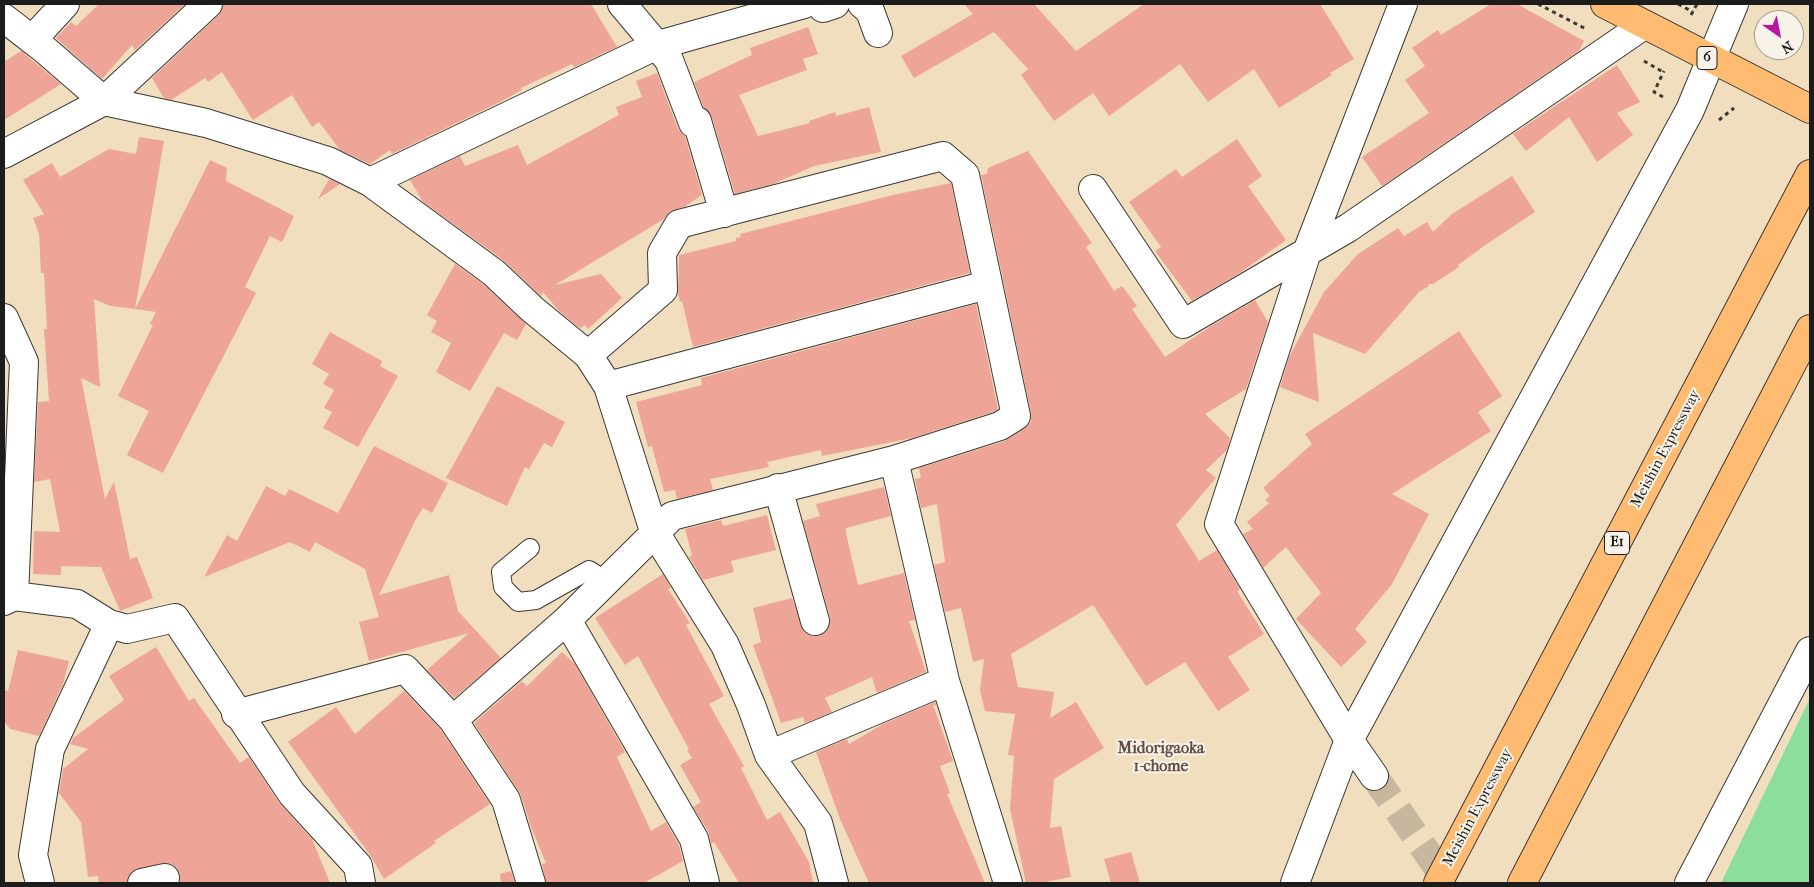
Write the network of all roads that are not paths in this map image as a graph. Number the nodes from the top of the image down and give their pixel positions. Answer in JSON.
{"nodes":[{"id":1,"x":65,"y":4,"type":"edge"},
{"id":2,"x":208,"y":4,"type":"edge"},
{"id":3,"x":622,"y":4,"type":"edge"},
{"id":4,"x":804,"y":4,"type":"edge"},
{"id":5,"x":822,"y":4,"type":"edge"},
{"id":6,"x":835,"y":4,"type":"edge"},
{"id":7,"x":862,"y":4,"type":"edge"},
{"id":8,"x":1403,"y":4,"type":"edge"},
{"id":9,"x":1605,"y":4,"type":"edge"},
{"id":10,"x":1734,"y":4,"type":"edge"},
{"id":11,"x":4,"y":18,"type":"edge"},
{"id":12,"x":1644,"y":25,"type":"junction"},
{"id":13,"x":878,"y":33,"type":"dead end"},
{"id":14,"x":32,"y":40,"type":"junction"},
{"id":15,"x":654,"y":46,"type":"junction"},
{"id":16,"x":1710,"y":60,"type":"junction"},
{"id":17,"x":104,"y":101,"type":"junction"},
{"id":18,"x":1810,"y":109,"type":"edge"},
{"id":19,"x":4,"y":154,"type":"edge"},
{"id":20,"x":1810,"y":174,"type":"edge"},
{"id":21,"x":370,"y":182,"type":"junction"},
{"id":22,"x":1093,"y":189,"type":"dead end"},
{"id":23,"x":724,"y":213,"type":"junction"},
{"id":24,"x":1307,"y":252,"type":"junction"},
{"id":25,"x":987,"y":285,"type":"junction"},
{"id":26,"x":4,"y":318,"type":"edge"},
{"id":27,"x":1810,"y":329,"type":"edge"},
{"id":28,"x":588,"y":355,"type":"junction"},
{"id":29,"x":608,"y":386,"type":"junction"},
{"id":30,"x":894,"y":460,"type":"junction"},
{"id":31,"x":778,"y":488,"type":"junction"},
{"id":32,"x":654,"y":532,"type":"junction"},
{"id":33,"x":530,"y":548,"type":"dead end"},
{"id":34,"x":606,"y":581,"type":"junction"},
{"id":35,"x":9,"y":599,"type":"edge"},
{"id":36,"x":567,"y":620,"type":"junction"},
{"id":37,"x":815,"y":621,"type":"dead end"},
{"id":38,"x":109,"y":624,"type":"junction"},
{"id":39,"x":1810,"y":651,"type":"edge"},
{"id":40,"x":945,"y":681,"type":"junction"},
{"id":41,"x":236,"y":714,"type":"junction"},
{"id":42,"x":453,"y":720,"type":"junction"},
{"id":43,"x":1349,"y":740,"type":"junction"},
{"id":44,"x":769,"y":755,"type":"junction"},
{"id":45,"x":1374,"y":776,"type":"tunnel mouth"},
{"id":46,"x":40,"y":883,"type":"edge"},
{"id":47,"x":361,"y":883,"type":"edge"},
{"id":48,"x":531,"y":883,"type":"edge"},
{"id":49,"x":704,"y":883,"type":"edge"},
{"id":50,"x":834,"y":883,"type":"edge"},
{"id":51,"x":1008,"y":883,"type":"edge"},
{"id":52,"x":1295,"y":883,"type":"edge"},
{"id":53,"x":1438,"y":883,"type":"edge"},
{"id":54,"x":1522,"y":883,"type":"edge"},
{"id":55,"x":1689,"y":883,"type":"edge"}],
"edges":[{"from":1,"to":14,"type":"street"},
{"from":2,"to":17,"type":"street"},
{"from":3,"to":15,"type":"street"},
{"from":4,"to":15,"type":"street"},
{"from":5,"to":6,"type":"street"},
{"from":7,"to":13,"type":"street"},
{"from":8,"to":24,"type":"street"},
{"from":9,"to":12,"type":"main road","number":"6"},
{"from":10,"to":16,"type":"street"},
{"from":11,"to":14,"type":"street"},
{"from":12,"to":16,"type":"main road","number":"6"},
{"from":12,"to":24,"type":"street"},
{"from":14,"to":17,"type":"street"},
{"from":15,"to":21,"type":"street"},
{"from":15,"to":23,"type":"street"},
{"from":16,"to":18,"type":"main road","number":"6"},
{"from":16,"to":43,"type":"street"},
{"from":17,"to":19,"type":"street"},
{"from":17,"to":21,"type":"street"},
{"from":20,"to":53,"type":"main road","name":"Meishin Expressway","number":"E1"},
{"from":21,"to":28,"type":"street"},
{"from":22,"to":24,"type":"street"},
{"from":23,"to":25,"type":"street"},
{"from":23,"to":28,"type":"street"},
{"from":24,"to":43,"type":"street"},
{"from":25,"to":29,"type":"street"},
{"from":25,"to":30,"type":"street"},
{"from":26,"to":35,"type":"street"},
{"from":27,"to":54,"type":"main road"},
{"from":28,"to":29,"type":"street"},
{"from":29,"to":32,"type":"street"},
{"from":30,"to":31,"type":"street"},
{"from":30,"to":40,"type":"street"},
{"from":31,"to":32,"type":"street"},
{"from":31,"to":37,"type":"street"},
{"from":32,"to":34,"type":"street"},
{"from":32,"to":44,"type":"street"},
{"from":33,"to":34,"type":"lane"},
{"from":34,"to":36,"type":"street"},
{"from":35,"to":38,"type":"street"},
{"from":36,"to":42,"type":"street"},
{"from":36,"to":49,"type":"street"},
{"from":38,"to":41,"type":"street"},
{"from":38,"to":46,"type":"street"},
{"from":39,"to":55,"type":"street"},
{"from":40,"to":44,"type":"street"},
{"from":40,"to":51,"type":"street"},
{"from":41,"to":42,"type":"street"},
{"from":41,"to":47,"type":"street"},
{"from":42,"to":48,"type":"street"},
{"from":43,"to":45,"type":"street"},
{"from":43,"to":52,"type":"street"},
{"from":44,"to":50,"type":"street"}]}
